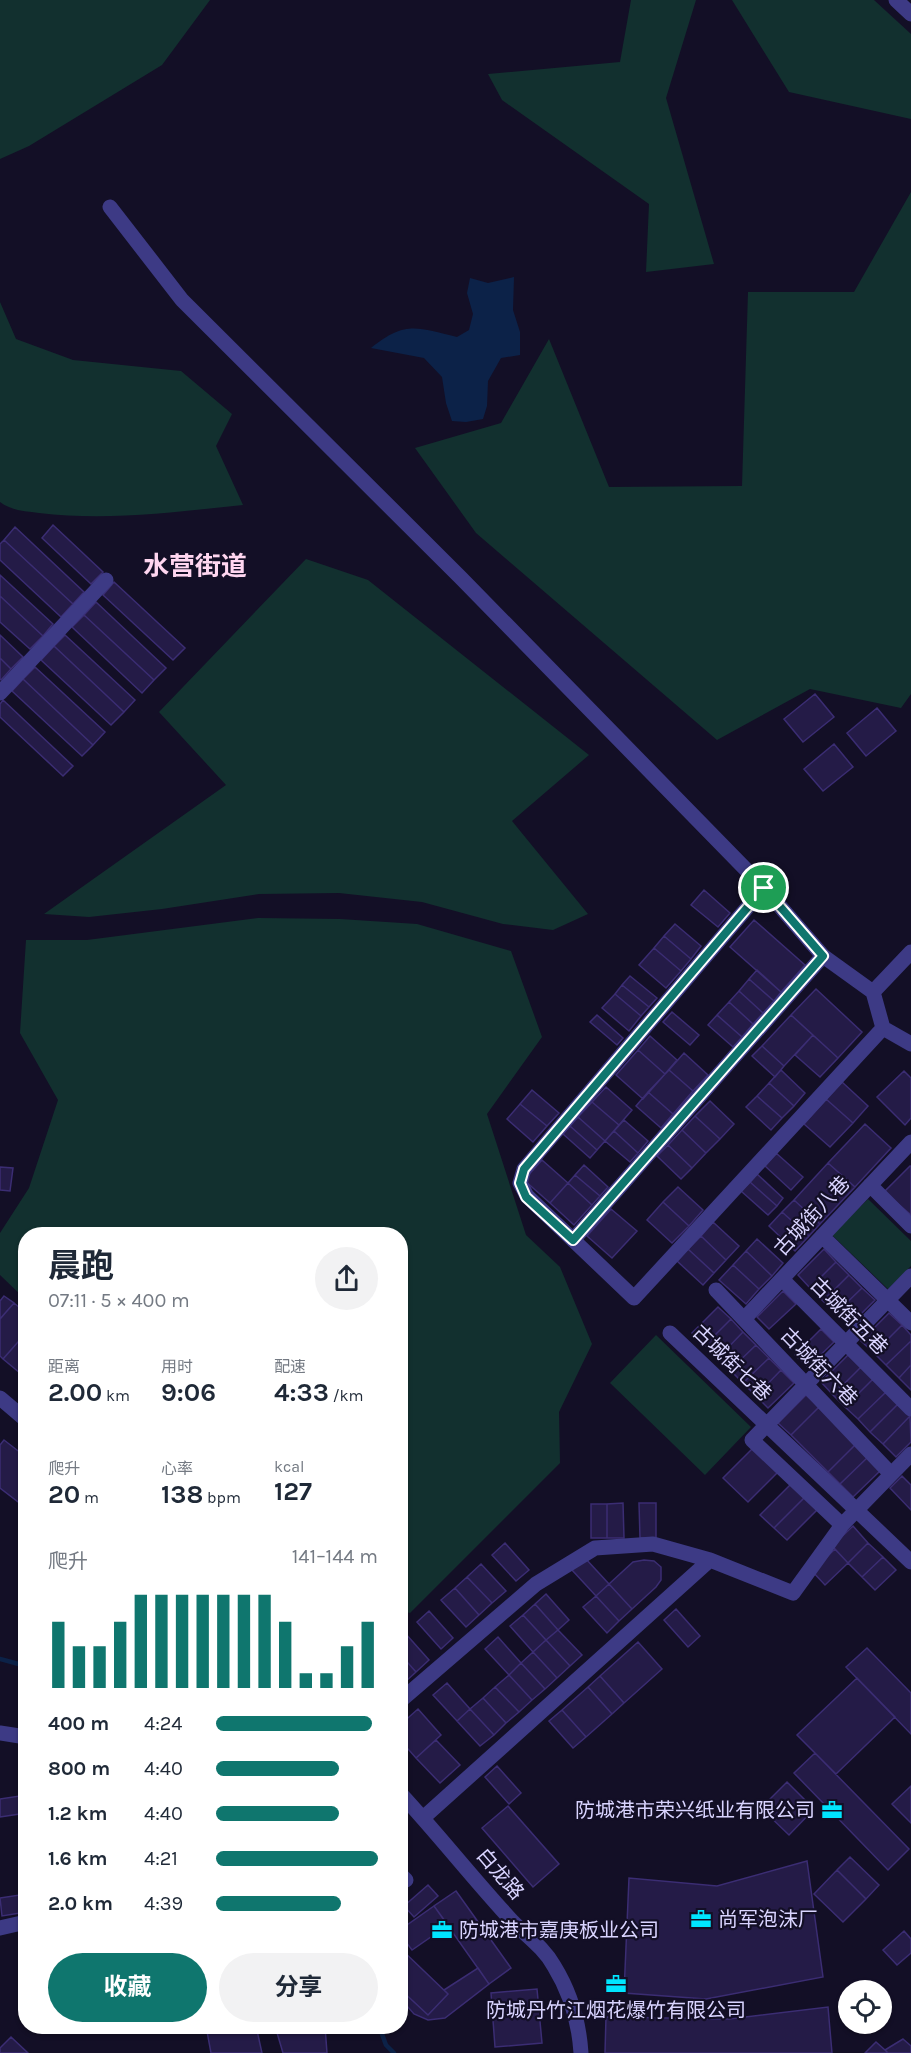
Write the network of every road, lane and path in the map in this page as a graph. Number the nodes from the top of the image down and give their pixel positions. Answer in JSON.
{"nodes":[{"id":1,"x":896,"y":0,"type":"edge"},
{"id":2,"x":911,"y":14,"type":"edge"},
{"id":3,"x":110,"y":207,"type":"dead end"},
{"id":4,"x":106,"y":580,"type":"dead end"},
{"id":5,"x":0,"y":693,"type":"edge"},
{"id":6,"x":764,"y":888,"type":"junction"},
{"id":7,"x":911,"y":952,"type":"edge"},
{"id":8,"x":823,"y":956,"type":"junction"},
{"id":9,"x":873,"y":992,"type":"junction"},
{"id":10,"x":883,"y":1028,"type":"junction"},
{"id":11,"x":911,"y":1044,"type":"edge"},
{"id":12,"x":911,"y":1142,"type":"edge"},
{"id":13,"x":870,"y":1185,"type":"junction"},
{"id":14,"x":911,"y":1226,"type":"edge"},
{"id":15,"x":822,"y":1236,"type":"junction"},
{"id":16,"x":573,"y":1240,"type":"junction"},
{"id":17,"x":911,"y":1276,"type":"edge"},
{"id":18,"x":782,"y":1279,"type":"junction"},
{"id":19,"x":716,"y":1290,"type":"dead end"},
{"id":20,"x":888,"y":1300,"type":"junction"},
{"id":21,"x":744,"y":1319,"type":"junction"},
{"id":22,"x":911,"y":1323,"type":"edge"},
{"id":23,"x":670,"y":1333,"type":"dead end"},
{"id":24,"x":845,"y":1343,"type":"junction"},
{"id":25,"x":806,"y":1383,"type":"junction"},
{"id":26,"x":0,"y":1398,"type":"edge"},
{"id":27,"x":911,"y":1409,"type":"edge"},
{"id":28,"x":18,"y":1413,"type":"edge"},
{"id":29,"x":766,"y":1424,"type":"junction"},
{"id":30,"x":911,"y":1454,"type":"edge"},
{"id":31,"x":891,"y":1474,"type":"junction"},
{"id":32,"x":856,"y":1510,"type":"junction"},
{"id":33,"x":842,"y":1525,"type":"junction"},
{"id":34,"x":710,"y":1560,"type":"junction"},
{"id":35,"x":911,"y":1562,"type":"edge"},
{"id":36,"x":408,"y":1694,"type":"edge"},
{"id":37,"x":0,"y":1733,"type":"edge"},
{"id":38,"x":18,"y":1736,"type":"edge"},
{"id":39,"x":408,"y":1802,"type":"edge"},
{"id":40,"x":423,"y":1818,"type":"junction"},
{"id":41,"x":18,"y":1924,"type":"edge"},
{"id":42,"x":0,"y":1928,"type":"edge"},
{"id":43,"x":581,"y":2053,"type":"edge"}],
"edges":[{"from":1,"to":2,"type":"street"},
{"from":3,"to":6,"type":"street"},
{"from":4,"to":5,"type":"street"},
{"from":6,"to":8,"type":"street"},
{"from":6,"to":16,"type":"street"},
{"from":7,"to":9,"type":"street"},
{"from":8,"to":9,"type":"street"},
{"from":8,"to":16,"type":"street"},
{"from":9,"to":10,"type":"street"},
{"from":10,"to":11,"type":"street"},
{"from":10,"to":16,"type":"street"},
{"from":12,"to":13,"type":"street","name":"古城街八巷"},
{"from":13,"to":14,"type":"street"},
{"from":13,"to":15,"type":"street","name":"古城街八巷"},
{"from":15,"to":18,"type":"street","name":"古城街八巷"},
{"from":15,"to":20,"type":"street"},
{"from":17,"to":20,"type":"street"},
{"from":18,"to":21,"type":"street","name":"古城街八巷"},
{"from":18,"to":24,"type":"street","name":"古城街五巷"},
{"from":19,"to":21,"type":"street","name":"古城街六巷"},
{"from":20,"to":22,"type":"street"},
{"from":20,"to":24,"type":"street"},
{"from":21,"to":25,"type":"street","name":"古城街六巷"},
{"from":23,"to":29,"type":"street","name":"古城街七巷"},
{"from":24,"to":25,"type":"street"},
{"from":24,"to":27,"type":"street","name":"古城街五巷"},
{"from":25,"to":29,"type":"street"},
{"from":25,"to":31,"type":"street","name":"古城街六巷"},
{"from":26,"to":28,"type":"street"},
{"from":29,"to":32,"type":"street","name":"古城街七巷"},
{"from":29,"to":33,"type":"street","name":"古城街七巷"},
{"from":30,"to":31,"type":"street"},
{"from":31,"to":32,"type":"street"},
{"from":32,"to":33,"type":"street"},
{"from":32,"to":35,"type":"street","name":"古城街七巷"},
{"from":33,"to":34,"type":"street"},
{"from":34,"to":36,"type":"street"},
{"from":34,"to":40,"type":"street"},
{"from":37,"to":38,"type":"street"},
{"from":39,"to":40,"type":"street","name":"白龙路"},
{"from":40,"to":43,"type":"street","name":"白龙路"},
{"from":41,"to":42,"type":"street"}]}
